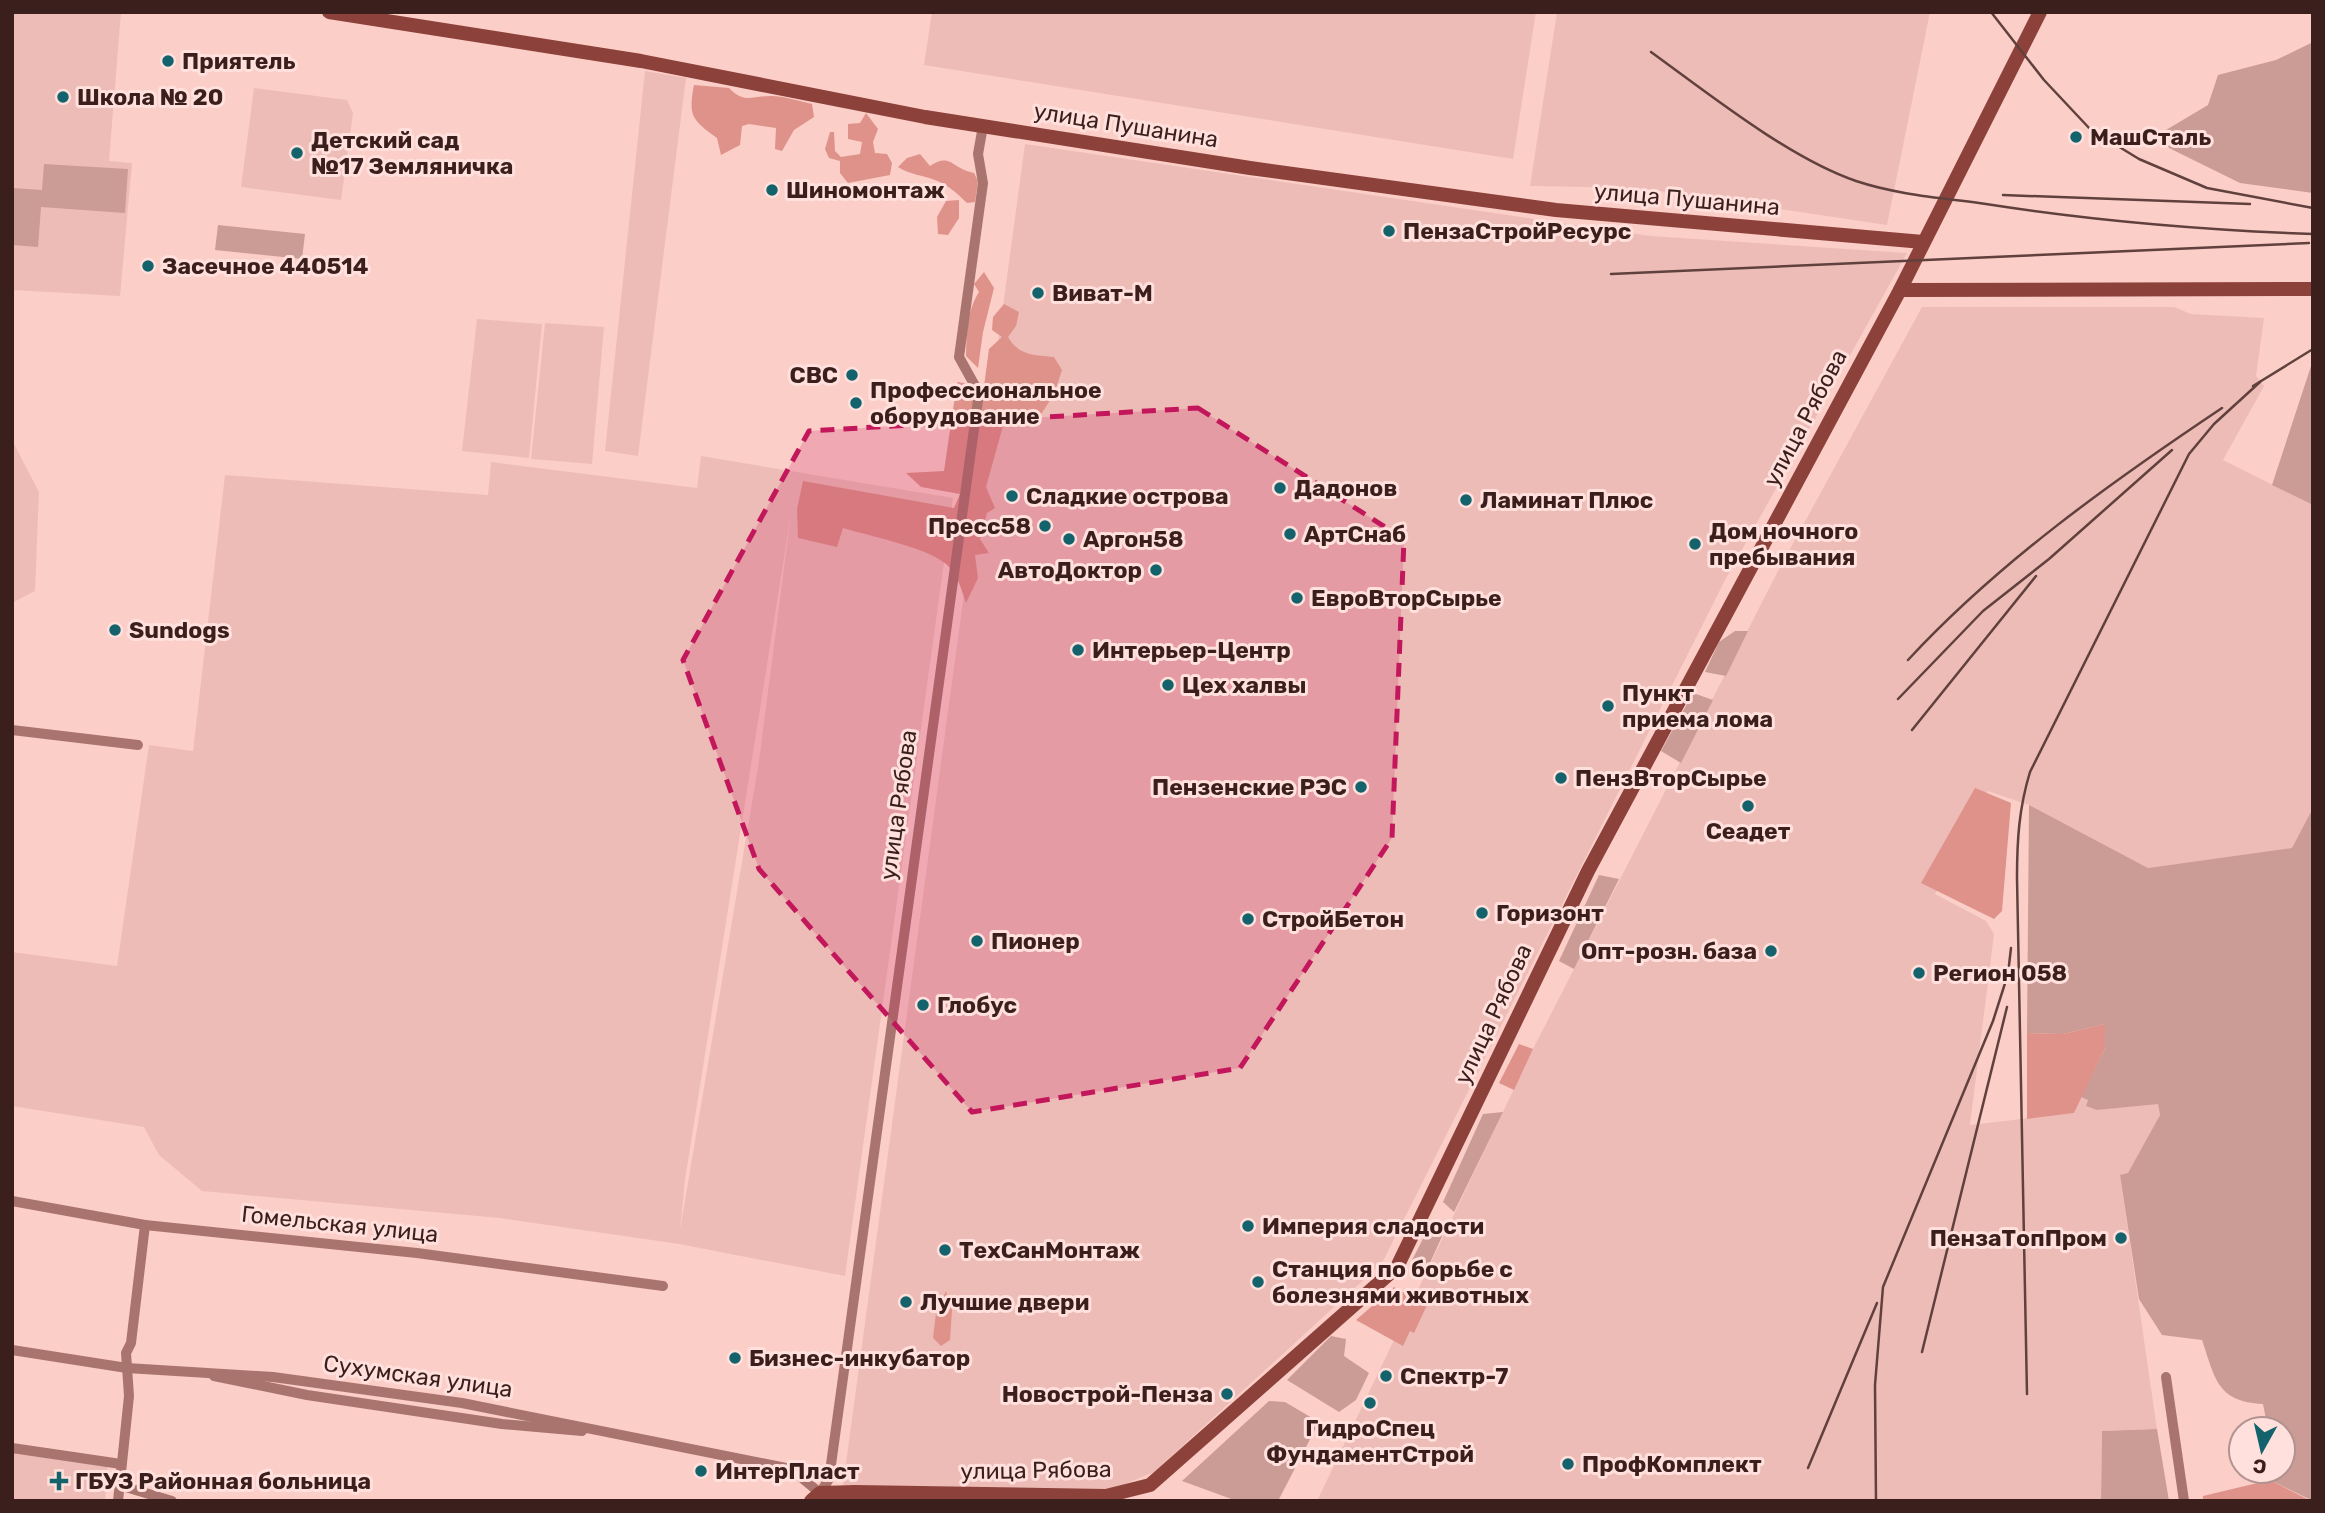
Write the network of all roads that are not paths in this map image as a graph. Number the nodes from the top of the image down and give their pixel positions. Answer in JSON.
{"nodes":[{"id":1,"x":329,"y":12,"type":"edge"},
{"id":2,"x":2040,"y":12,"type":"edge"},
{"id":3,"x":983,"y":126,"type":"junction"},
{"id":4,"x":1923,"y":242,"type":"junction"},
{"id":5,"x":2313,"y":289,"type":"edge"},
{"id":6,"x":1900,"y":290,"type":"junction"},
{"id":7,"x":12,"y":730,"type":"edge"},
{"id":8,"x":138,"y":745,"type":"dead end"},
{"id":9,"x":12,"y":1200,"type":"edge"},
{"id":10,"x":145,"y":1224,"type":"junction"},
{"id":11,"x":663,"y":1286,"type":"dead end"},
{"id":12,"x":12,"y":1350,"type":"edge"},
{"id":13,"x":127,"y":1368,"type":"junction"},
{"id":14,"x":2166,"y":1377,"type":"dead end"},
{"id":15,"x":12,"y":1448,"type":"edge"},
{"id":16,"x":121,"y":1464,"type":"junction"},
{"id":17,"x":119,"y":1485,"type":"junction"},
{"id":18,"x":816,"y":1497,"type":"edge"},
{"id":19,"x":1106,"y":1499,"type":"edge"},
{"id":20,"x":118,"y":1501,"type":"edge"},
{"id":21,"x":172,"y":1501,"type":"edge"},
{"id":22,"x":2184,"y":1501,"type":"edge"}],
"edges":[{"from":1,"to":3,"type":"street","name":"улица Пушанина"},
{"from":2,"to":4,"type":"street","name":"улица Рябова"},
{"from":3,"to":4,"type":"street","name":"улица Пушанина"},
{"from":3,"to":18,"type":"street","name":"улица Рябова"},
{"from":4,"to":6,"type":"street","name":"улица Рябова"},
{"from":5,"to":6,"type":"street"},
{"from":6,"to":19,"type":"street","name":"улица Рябова"},
{"from":7,"to":8,"type":"street"},
{"from":9,"to":10,"type":"street","name":"Гомельская улица"},
{"from":10,"to":11,"type":"street","name":"Гомельская улица"},
{"from":10,"to":13,"type":"street"},
{"from":12,"to":13,"type":"street","name":"Сухумская улица"},
{"from":13,"to":16,"type":"street"},
{"from":13,"to":18,"type":"street","name":"Сухумская улица"},
{"from":14,"to":22,"type":"street"},
{"from":15,"to":16,"type":"street"},
{"from":16,"to":17,"type":"street"},
{"from":17,"to":20,"type":"street"},
{"from":17,"to":21,"type":"street"},
{"from":18,"to":19,"type":"street","name":"улица Рябова"}]}
